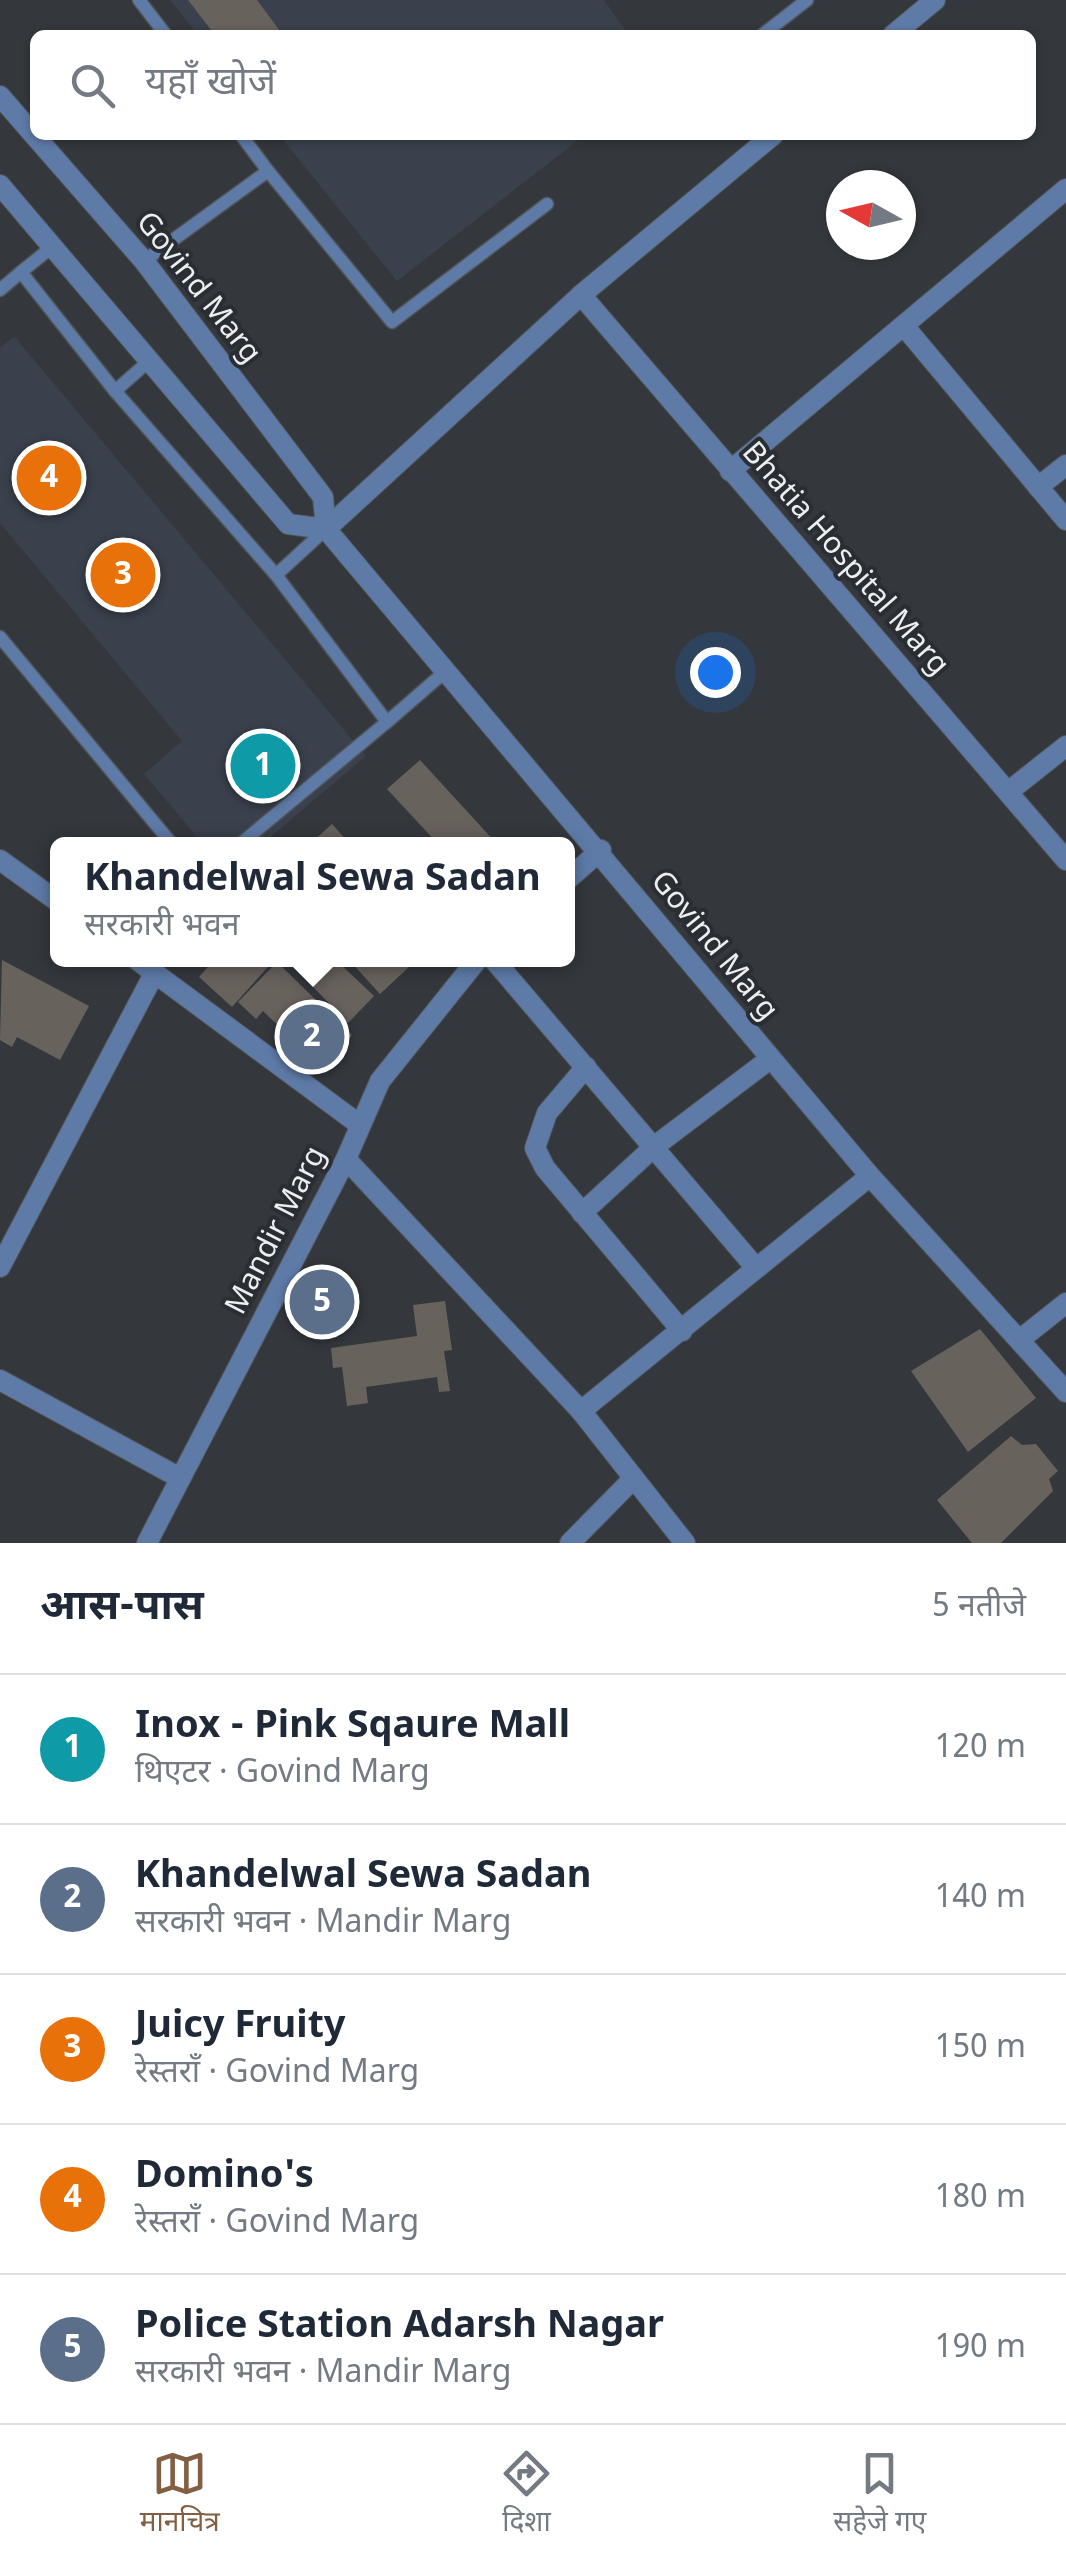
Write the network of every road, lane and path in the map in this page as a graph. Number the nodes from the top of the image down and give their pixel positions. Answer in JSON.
{"nodes":[{"id":1,"x":139,"y":0,"type":"edge"},
{"id":2,"x":807,"y":0,"type":"edge"},
{"id":3,"x":935,"y":0,"type":"edge"},
{"id":4,"x":162,"y":30,"type":"edge"},
{"id":5,"x":768,"y":30,"type":"edge"},
{"id":6,"x":899,"y":30,"type":"edge"},
{"id":7,"x":0,"y":96,"type":"edge"},
{"id":8,"x":30,"y":130,"type":"edge"},
{"id":9,"x":38,"y":140,"type":"edge"},
{"id":10,"x":246,"y":140,"type":"edge"},
{"id":11,"x":767,"y":140,"type":"edge"},
{"id":12,"x":268,"y":171,"type":"junction"},
{"id":13,"x":0,"y":185,"type":"edge"},
{"id":14,"x":1066,"y":189,"type":"edge"},
{"id":15,"x":547,"y":204,"type":"dead end"},
{"id":16,"x":52,"y":246,"type":"junction"},
{"id":17,"x":144,"y":261,"type":"junction"},
{"id":18,"x":21,"y":272,"type":"junction"},
{"id":19,"x":0,"y":290,"type":"edge"},
{"id":20,"x":581,"y":295,"type":"junction"},
{"id":21,"x":904,"y":326,"type":"junction"},
{"id":22,"x":149,"y":361,"type":"junction"},
{"id":23,"x":115,"y":391,"type":"junction"},
{"id":24,"x":1066,"y":465,"type":"edge"},
{"id":25,"x":730,"y":471,"type":"junction"},
{"id":26,"x":1038,"y":487,"type":"junction"},
{"id":27,"x":1066,"y":520,"type":"edge"},
{"id":28,"x":326,"y":529,"type":"junction"},
{"id":29,"x":276,"y":575,"type":"junction"},
{"id":30,"x":0,"y":637,"type":"edge"},
{"id":31,"x":447,"y":670,"type":"junction"},
{"id":32,"x":387,"y":722,"type":"junction"},
{"id":33,"x":1066,"y":746,"type":"edge"},
{"id":34,"x":1008,"y":792,"type":"junction"},
{"id":35,"x":166,"y":837,"type":"edge"},
{"id":36,"x":248,"y":837,"type":"edge"},
{"id":37,"x":600,"y":850,"type":"junction"},
{"id":38,"x":0,"y":860,"type":"edge"},
{"id":39,"x":1066,"y":860,"type":"edge"},
{"id":40,"x":575,"y":873,"type":"edge"},
{"id":41,"x":50,"y":896,"type":"edge"},
{"id":42,"x":146,"y":967,"type":"edge"},
{"id":43,"x":147,"y":967,"type":"edge"},
{"id":44,"x":470,"y":967,"type":"edge"},
{"id":45,"x":500,"y":967,"type":"edge"},
{"id":46,"x":770,"y":1059,"type":"junction"},
{"id":47,"x":586,"y":1068,"type":"junction"},
{"id":48,"x":360,"y":1125,"type":"junction"},
{"id":49,"x":655,"y":1146,"type":"junction"},
{"id":50,"x":346,"y":1159,"type":"junction"},
{"id":51,"x":870,"y":1176,"type":"junction"},
{"id":52,"x":582,"y":1213,"type":"junction"},
{"id":53,"x":0,"y":1267,"type":"edge"},
{"id":54,"x":756,"y":1268,"type":"junction"},
{"id":55,"x":1066,"y":1303,"type":"edge"},
{"id":56,"x":682,"y":1330,"type":"junction"},
{"id":57,"x":1022,"y":1338,"type":"junction"},
{"id":58,"x":0,"y":1380,"type":"edge"},
{"id":59,"x":1066,"y":1392,"type":"edge"},
{"id":60,"x":581,"y":1411,"type":"junction"},
{"id":61,"x":180,"y":1478,"type":"junction"},
{"id":62,"x":632,"y":1480,"type":"junction"},
{"id":63,"x":147,"y":1543,"type":"edge"},
{"id":64,"x":570,"y":1543,"type":"edge"},
{"id":65,"x":685,"y":1543,"type":"edge"}],
"edges":[{"from":1,"to":4,"type":"lane"},
{"from":2,"to":5,"type":"lane"},
{"from":3,"to":6,"type":"street"},
{"from":7,"to":8,"type":"street","name":"Govind Marg"},
{"from":9,"to":17,"type":"street","name":"Govind Marg"},
{"from":10,"to":12,"type":"lane"},
{"from":11,"to":20,"type":"street"},
{"from":12,"to":15,"type":"lane"},
{"from":12,"to":17,"type":"lane"},
{"from":13,"to":16,"type":"street"},
{"from":14,"to":21,"type":"street"},
{"from":16,"to":18,"type":"lane"},
{"from":16,"to":22,"type":"street"},
{"from":17,"to":28,"type":"street","name":"Govind Marg"},
{"from":18,"to":19,"type":"lane"},
{"from":18,"to":23,"type":"lane"},
{"from":20,"to":25,"type":"street","name":"Bhatia Hospital Marg"},
{"from":20,"to":28,"type":"street"},
{"from":21,"to":25,"type":"street"},
{"from":21,"to":26,"type":"street"},
{"from":22,"to":23,"type":"lane"},
{"from":22,"to":28,"type":"street"},
{"from":23,"to":29,"type":"lane"},
{"from":24,"to":26,"type":"street"},
{"from":25,"to":34,"type":"street","name":"Bhatia Hospital Marg"},
{"from":26,"to":27,"type":"street"},
{"from":28,"to":29,"type":"lane"},
{"from":28,"to":31,"type":"street","name":"Govind Marg"},
{"from":29,"to":32,"type":"lane"},
{"from":30,"to":35,"type":"lane"},
{"from":31,"to":32,"type":"lane"},
{"from":31,"to":37,"type":"street","name":"Govind Marg"},
{"from":32,"to":36,"type":"lane"},
{"from":33,"to":34,"type":"street"},
{"from":34,"to":39,"type":"street","name":"Bhatia Hospital Marg"},
{"from":37,"to":40,"type":"street"},
{"from":37,"to":46,"type":"street","name":"Govind Marg"},
{"from":38,"to":41,"type":"street"},
{"from":42,"to":53,"type":"street"},
{"from":43,"to":48,"type":"street"},
{"from":44,"to":48,"type":"street","name":"Mandir Marg"},
{"from":45,"to":47,"type":"street"},
{"from":46,"to":49,"type":"street"},
{"from":46,"to":51,"type":"street","name":"Govind Marg"},
{"from":47,"to":49,"type":"street"},
{"from":47,"to":52,"type":"street"},
{"from":48,"to":50,"type":"street","name":"Mandir Marg"},
{"from":49,"to":52,"type":"street"},
{"from":49,"to":54,"type":"street"},
{"from":50,"to":60,"type":"street"},
{"from":50,"to":61,"type":"street","name":"Mandir Marg"},
{"from":51,"to":54,"type":"street"},
{"from":51,"to":57,"type":"street","name":"Govind Marg"},
{"from":52,"to":56,"type":"street"},
{"from":54,"to":56,"type":"street"},
{"from":55,"to":57,"type":"street"},
{"from":56,"to":60,"type":"street"},
{"from":57,"to":59,"type":"street","name":"Govind Marg"},
{"from":58,"to":61,"type":"street"},
{"from":60,"to":62,"type":"street"},
{"from":61,"to":63,"type":"street","name":"Mandir Marg"},
{"from":62,"to":64,"type":"street"},
{"from":62,"to":65,"type":"street"}]}
